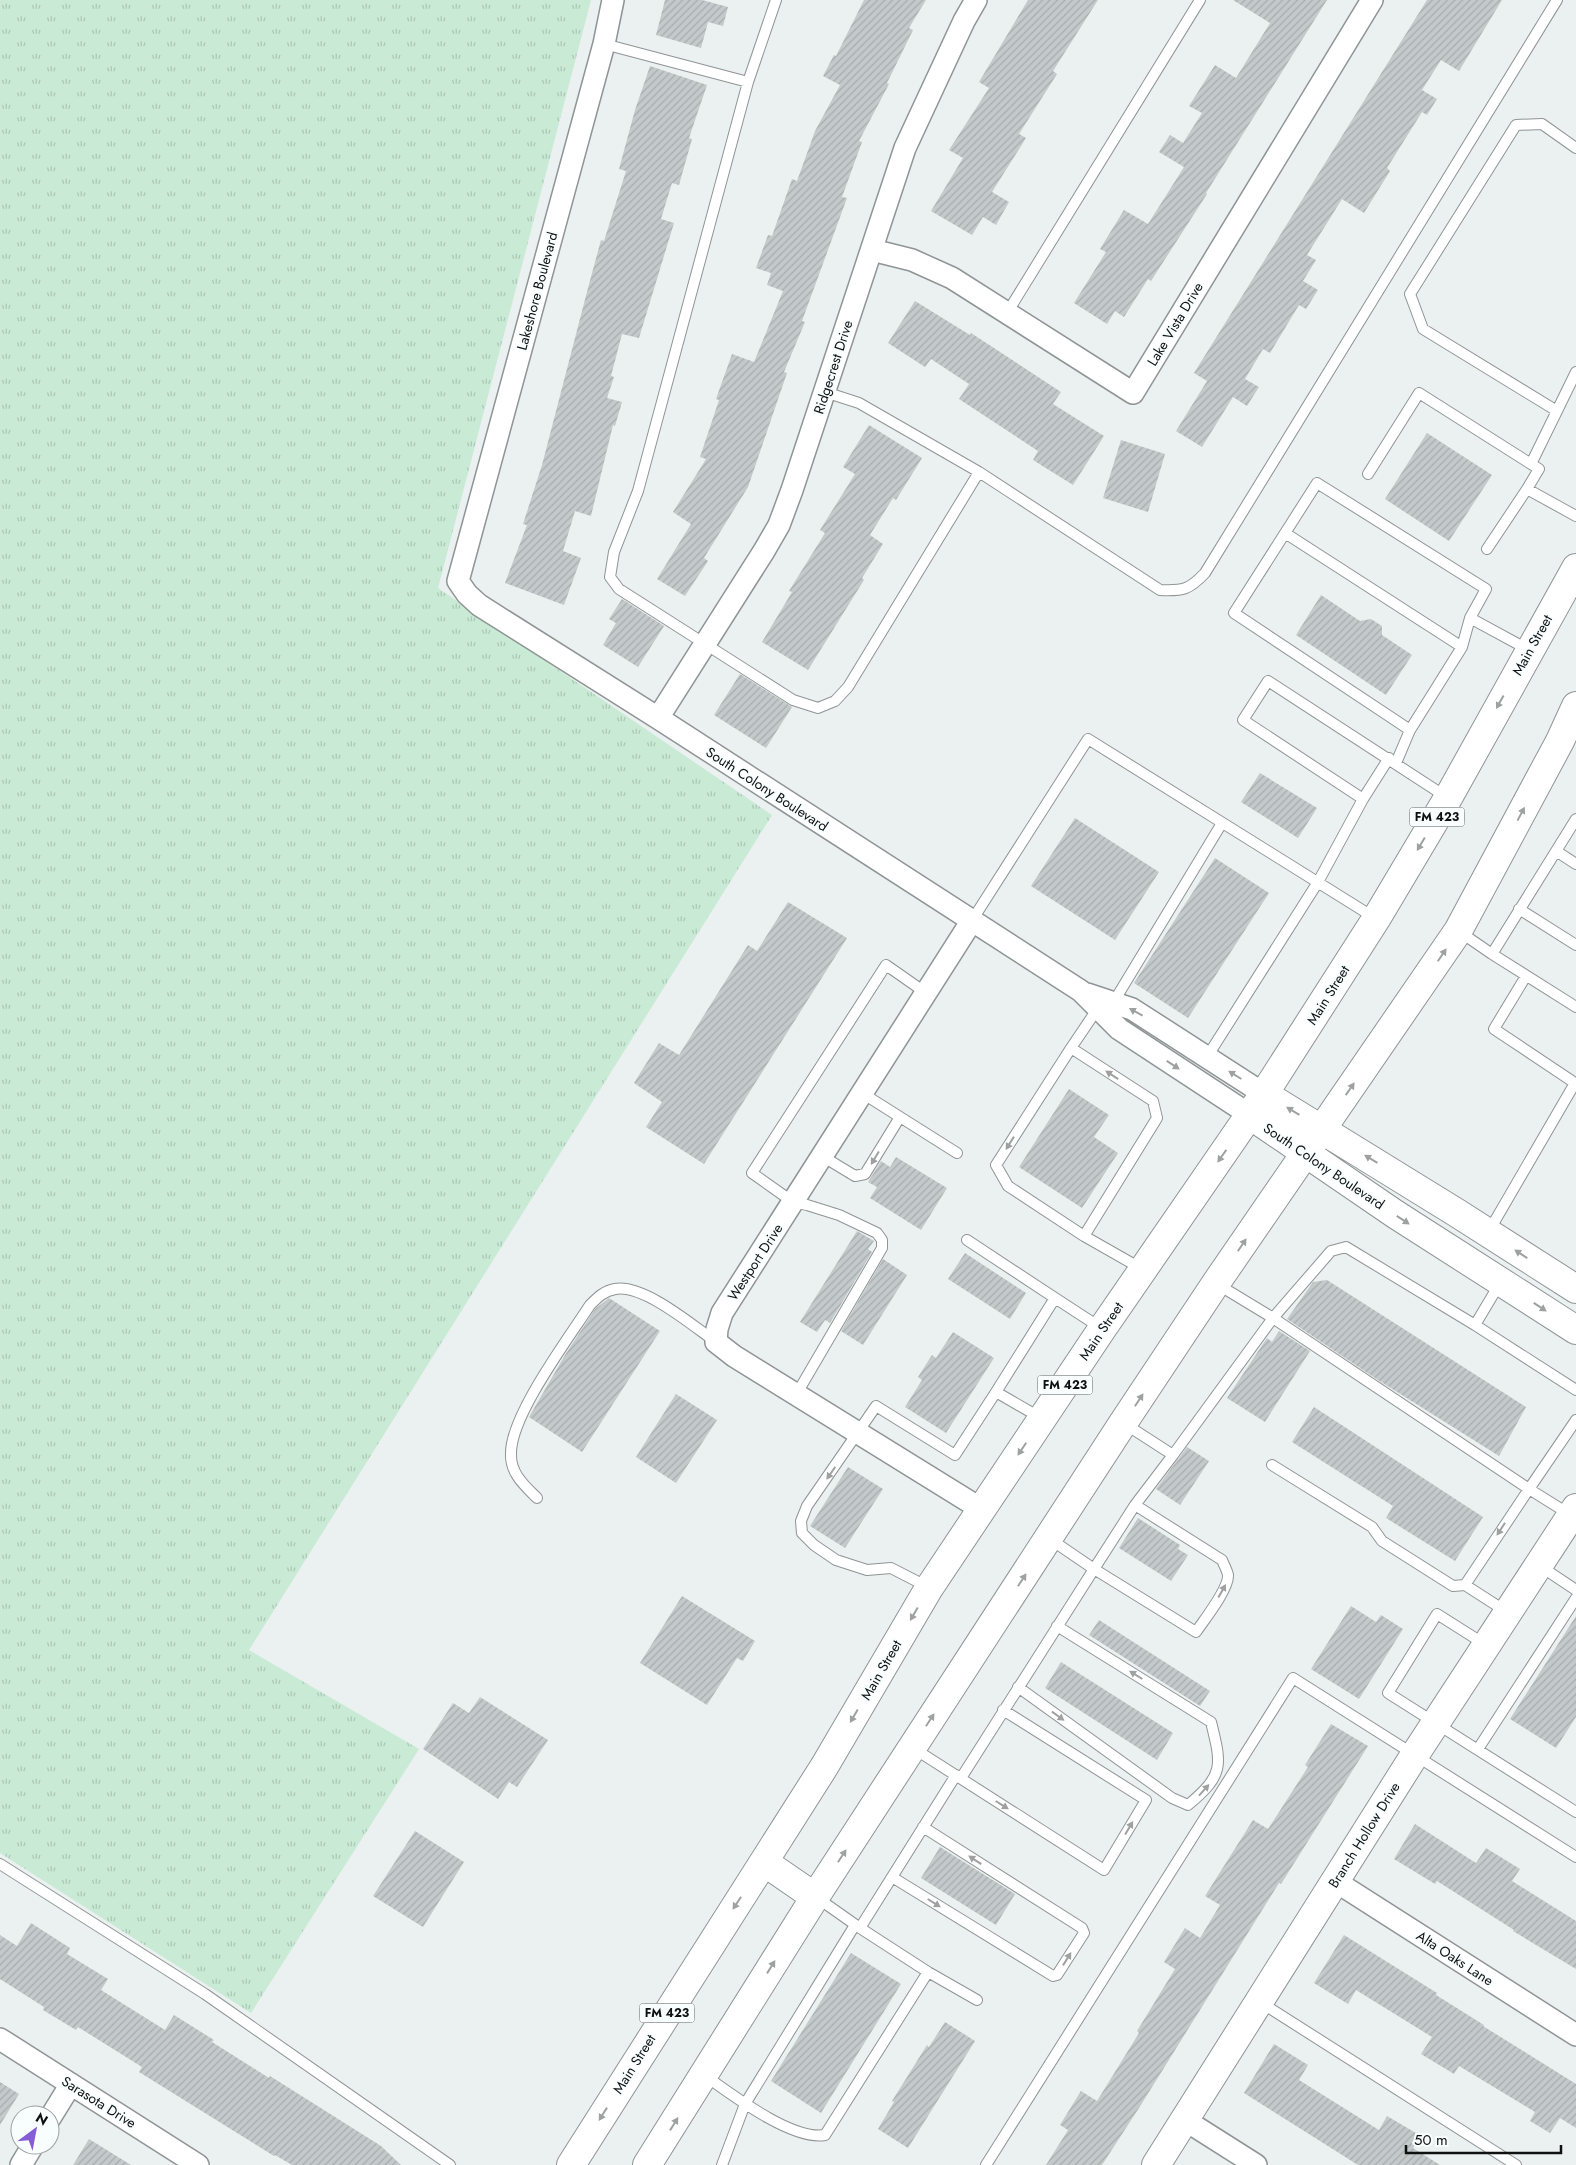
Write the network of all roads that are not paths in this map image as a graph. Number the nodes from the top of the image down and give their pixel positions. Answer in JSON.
{"nodes":[{"id":1,"x":613,"y":0,"type":"edge"},
{"id":2,"x":776,"y":0,"type":"edge"},
{"id":3,"x":976,"y":0,"type":"edge"},
{"id":4,"x":1200,"y":0,"type":"edge"},
{"id":5,"x":1372,"y":0,"type":"edge"},
{"id":6,"x":1557,"y":0,"type":"edge"},
{"id":7,"x":604,"y":44,"type":"junction"},
{"id":8,"x":748,"y":82,"type":"junction"},
{"id":9,"x":1576,"y":148,"type":"edge"},
{"id":10,"x":872,"y":250,"type":"junction"},
{"id":11,"x":1007,"y":313,"type":"junction"},
{"id":12,"x":1576,"y":372,"type":"edge"},
{"id":13,"x":825,"y":392,"type":"junction"},
{"id":14,"x":1557,"y":411,"type":"junction"},
{"id":15,"x":1531,"y":464,"type":"junction"},
{"id":16,"x":979,"y":472,"type":"junction"},
{"id":17,"x":1368,"y":474,"type":"dead end"},
{"id":18,"x":1527,"y":489,"type":"junction"},
{"id":19,"x":1576,"y":516,"type":"edge"},
{"id":20,"x":1285,"y":533,"type":"junction"},
{"id":21,"x":1487,"y":549,"type":"dead end"},
{"id":22,"x":1576,"y":568,"type":"edge"},
{"id":23,"x":458,"y":581,"type":"joint"},
{"id":24,"x":1470,"y":618,"type":"junction"},
{"id":25,"x":704,"y":644,"type":"junction"},
{"id":26,"x":1462,"y":647,"type":"junction"},
{"id":27,"x":1529,"y":650,"type":"junction"},
{"id":28,"x":1576,"y":706,"type":"edge"},
{"id":29,"x":658,"y":718,"type":"junction"},
{"id":30,"x":1410,"y":730,"type":"junction"},
{"id":31,"x":1393,"y":761,"type":"junction"},
{"id":32,"x":1448,"y":798,"type":"junction"},
{"id":33,"x":1363,"y":799,"type":"junction"},
{"id":34,"x":1576,"y":819,"type":"edge"},
{"id":35,"x":1222,"y":823,"type":"junction"},
{"id":36,"x":1556,"y":851,"type":"junction"},
{"id":37,"x":1576,"y":864,"type":"edge"},
{"id":38,"x":1318,"y":882,"type":"junction"},
{"id":39,"x":1519,"y":909,"type":"junction"},
{"id":40,"x":1376,"y":919,"type":"junction"},
{"id":41,"x":971,"y":922,"type":"junction"},
{"id":42,"x":1458,"y":931,"type":"junction"},
{"id":43,"x":1576,"y":945,"type":"edge"},
{"id":44,"x":1492,"y":954,"type":"junction"},
{"id":45,"x":1526,"y":976,"type":"junction"},
{"id":46,"x":926,"y":993,"type":"junction"},
{"id":47,"x":1105,"y":1006,"type":"junction"},
{"id":48,"x":1576,"y":1007,"type":"edge"},
{"id":49,"x":1071,"y":1048,"type":"junction"},
{"id":50,"x":1206,"y":1057,"type":"junction"},
{"id":51,"x":1576,"y":1083,"type":"edge"},
{"id":52,"x":862,"y":1093,"type":"junction"},
{"id":53,"x":1257,"y":1105,"type":"junction"},
{"id":54,"x":900,"y":1117,"type":"junction"},
{"id":55,"x":1322,"y":1129,"type":"junction"},
{"id":56,"x":957,"y":1153,"type":"dead end"},
{"id":57,"x":1305,"y":1153,"type":"junction"},
{"id":58,"x":822,"y":1156,"type":"junction"},
{"id":59,"x":792,"y":1202,"type":"junction"},
{"id":60,"x":1488,"y":1232,"type":"junction"},
{"id":61,"x":1084,"y":1236,"type":"junction"},
{"id":62,"x":967,"y":1240,"type":"dead end"},
{"id":63,"x":1143,"y":1270,"type":"junction"},
{"id":64,"x":1501,"y":1282,"type":"junction"},
{"id":65,"x":1216,"y":1283,"type":"junction"},
{"id":66,"x":1576,"y":1289,"type":"edge"},
{"id":67,"x":1055,"y":1298,"type":"junction"},
{"id":68,"x":1273,"y":1318,"type":"junction"},
{"id":69,"x":1475,"y":1325,"type":"junction"},
{"id":70,"x":1102,"y":1329,"type":"junction"},
{"id":71,"x":1576,"y":1330,"type":"edge"},
{"id":72,"x":716,"y":1342,"type":"junction"},
{"id":73,"x":1576,"y":1390,"type":"edge"},
{"id":74,"x":996,"y":1392,"type":"junction"},
{"id":75,"x":796,"y":1395,"type":"junction"},
{"id":76,"x":1042,"y":1418,"type":"junction"},
{"id":77,"x":1576,"y":1420,"type":"edge"},
{"id":78,"x":1123,"y":1423,"type":"junction"},
{"id":79,"x":858,"y":1433,"type":"junction"},
{"id":80,"x":1173,"y":1455,"type":"junction"},
{"id":81,"x":1272,"y":1465,"type":"dead end"},
{"id":82,"x":1529,"y":1489,"type":"junction"},
{"id":83,"x":537,"y":1498,"type":"dead end"},
{"id":84,"x":1135,"y":1504,"type":"junction"},
{"id":85,"x":981,"y":1509,"type":"junction"},
{"id":86,"x":1574,"y":1512,"type":"edge"},
{"id":87,"x":1049,"y":1538,"type":"junction"},
{"id":88,"x":1539,"y":1566,"type":"junction"},
{"id":89,"x":1094,"y":1569,"type":"junction"},
{"id":90,"x":1465,"y":1585,"type":"junction"},
{"id":91,"x":929,"y":1588,"type":"junction"},
{"id":92,"x":1576,"y":1590,"type":"edge"},
{"id":93,"x":1576,"y":1598,"type":"edge"},
{"id":94,"x":1508,"y":1612,"type":"junction"},
{"id":95,"x":1058,"y":1626,"type":"junction"},
{"id":96,"x":1486,"y":1645,"type":"junction"},
{"id":97,"x":1018,"y":1687,"type":"junction"},
{"id":98,"x":1003,"y":1710,"type":"junction"},
{"id":99,"x":1435,"y":1723,"type":"junction"},
{"id":100,"x":912,"y":1748,"type":"junction"},
{"id":101,"x":1478,"y":1749,"type":"junction"},
{"id":102,"x":1414,"y":1756,"type":"junction"},
{"id":103,"x":958,"y":1777,"type":"junction"},
{"id":104,"x":1576,"y":1812,"type":"edge"},
{"id":105,"x":923,"y":1827,"type":"junction"},
{"id":106,"x":1576,"y":1857,"type":"edge"},
{"id":107,"x":764,"y":1862,"type":"junction"},
{"id":108,"x":0,"y":1864,"type":"edge"},
{"id":109,"x":892,"y":1877,"type":"junction"},
{"id":110,"x":1334,"y":1881,"type":"junction"},
{"id":111,"x":815,"y":1897,"type":"junction"},
{"id":112,"x":858,"y":1927,"type":"junction"},
{"id":113,"x":928,"y":1972,"type":"junction"},
{"id":114,"x":977,"y":2000,"type":"dead end"},
{"id":115,"x":1259,"y":2002,"type":"junction"},
{"id":116,"x":1576,"y":2035,"type":"edge"},
{"id":117,"x":0,"y":2039,"type":"edge"},
{"id":118,"x":704,"y":2076,"type":"junction"},
{"id":119,"x":71,"y":2084,"type":"junction"},
{"id":120,"x":745,"y":2104,"type":"junction"},
{"id":121,"x":58,"y":2105,"type":"edge"},
{"id":122,"x":1185,"y":2120,"type":"junction"},
{"id":123,"x":193,"y":2163,"type":"edge"},
{"id":124,"x":450,"y":2165,"type":"edge"},
{"id":125,"x":571,"y":2165,"type":"edge"},
{"id":126,"x":648,"y":2165,"type":"edge"},
{"id":127,"x":722,"y":2165,"type":"edge"},
{"id":128,"x":986,"y":2165,"type":"edge"},
{"id":129,"x":1156,"y":2165,"type":"edge"},
{"id":130,"x":1256,"y":2165,"type":"edge"},
{"id":131,"x":1516,"y":2165,"type":"edge"}],
"edges":[{"from":1,"to":7,"type":"street","name":"Lakeshore Boulevard"},
{"from":2,"to":8,"type":"lane"},
{"from":3,"to":10,"type":"street","name":"Ridgecrest Drive"},
{"from":4,"to":11,"type":"lane"},
{"from":5,"to":11,"type":"street","name":"Lake Vista Drive"},
{"from":6,"to":16,"type":"lane"},
{"from":7,"to":8,"type":"lane"},
{"from":7,"to":23,"type":"street","name":"Lakeshore Boulevard"},
{"from":8,"to":25,"type":"lane"},
{"from":9,"to":14,"type":"lane"},
{"from":10,"to":11,"type":"street","name":"Lake Vista Drive"},
{"from":10,"to":13,"type":"street","name":"Ridgecrest Drive"},
{"from":12,"to":14,"type":"lane"},
{"from":13,"to":16,"type":"lane"},
{"from":13,"to":25,"type":"street","name":"Ridgecrest Drive"},
{"from":14,"to":15,"type":"lane"},
{"from":15,"to":17,"type":"lane"},
{"from":15,"to":18,"type":"lane"},
{"from":16,"to":25,"type":"lane"},
{"from":18,"to":19,"type":"lane"},
{"from":18,"to":21,"type":"lane"},
{"from":20,"to":24,"type":"lane"},
{"from":20,"to":26,"type":"lane"},
{"from":20,"to":30,"type":"lane"},
{"from":22,"to":27,"type":"main road","name":"Main Street","number":"FM 423"},
{"from":23,"to":29,"type":"street","name":"South Colony Boulevard"},
{"from":24,"to":26,"type":"lane"},
{"from":24,"to":27,"type":"lane"},
{"from":25,"to":29,"type":"street","name":"Ridgecrest Drive"},
{"from":26,"to":30,"type":"lane"},
{"from":27,"to":32,"type":"main road","name":"Main Street","number":"FM 423","one_way":true},
{"from":42,"to":28,"type":"main road","one_way":true},
{"from":29,"to":41,"type":"street","name":"South Colony Boulevard"},
{"from":30,"to":31,"type":"lane"},
{"from":31,"to":32,"type":"lane"},
{"from":31,"to":33,"type":"lane"},
{"from":31,"to":33,"type":"lane"},
{"from":32,"to":40,"type":"main road","name":"Main Street","number":"FM 423","one_way":true},
{"from":33,"to":38,"type":"lane"},
{"from":34,"to":36,"type":"lane"},
{"from":35,"to":38,"type":"lane"},
{"from":35,"to":41,"type":"lane"},
{"from":35,"to":47,"type":"lane"},
{"from":36,"to":37,"type":"lane"},
{"from":36,"to":39,"type":"lane"},
{"from":38,"to":40,"type":"lane"},
{"from":38,"to":50,"type":"lane"},
{"from":39,"to":43,"type":"lane"},
{"from":39,"to":44,"type":"lane"},
{"from":40,"to":53,"type":"main road","name":"Main Street","number":"FM 423"},
{"from":41,"to":46,"type":"street","name":"Westport Drive"},
{"from":41,"to":47,"type":"street","name":"South Colony Boulevard"},
{"from":42,"to":44,"type":"lane"},
{"from":55,"to":42,"type":"main road","one_way":true},
{"from":44,"to":45,"type":"lane"},
{"from":45,"to":48,"type":"lane"},
{"from":45,"to":51,"type":"lane"},
{"from":46,"to":52,"type":"street","name":"Westport Drive"},
{"from":46,"to":59,"type":"lane"},
{"from":47,"to":49,"type":"lane"},
{"from":50,"to":47,"type":"street","name":"South Colony Boulevard","one_way":true},
{"from":47,"to":53,"type":"street","name":"South Colony Boulevard","one_way":true},
{"from":61,"to":49,"type":"lane","one_way":true},
{"from":49,"to":61,"type":"lane","one_way":true},
{"from":53,"to":50,"type":"street","name":"South Colony Boulevard","one_way":true},
{"from":51,"to":60,"type":"lane"},
{"from":52,"to":54,"type":"lane"},
{"from":52,"to":58,"type":"street","name":"Westport Drive"},
{"from":55,"to":53,"type":"main road","name":"South Colony Boulevard","one_way":true},
{"from":53,"to":57,"type":"main road","name":"South Colony Boulevard"},
{"from":53,"to":63,"type":"main road","name":"Main Street","number":"FM 423","one_way":true},
{"from":54,"to":56,"type":"lane"},
{"from":54,"to":58,"type":"lane","one_way":true},
{"from":55,"to":57,"type":"main road"},
{"from":60,"to":55,"type":"main road","name":"South Colony Boulevard","one_way":true},
{"from":57,"to":64,"type":"main road","name":"South Colony Boulevard","one_way":true},
{"from":65,"to":57,"type":"main road","one_way":true},
{"from":58,"to":59,"type":"street","name":"Westport Drive"},
{"from":59,"to":72,"type":"street","name":"Westport Drive"},
{"from":59,"to":75,"type":"lane"},
{"from":66,"to":60,"type":"main road","name":"South Colony Boulevard","one_way":true},
{"from":61,"to":63,"type":"lane"},
{"from":62,"to":67,"type":"lane"},
{"from":63,"to":70,"type":"main road","name":"Main Street","number":"FM 423"},
{"from":64,"to":69,"type":"lane"},
{"from":64,"to":71,"type":"main road","name":"South Colony Boulevard","one_way":true},
{"from":65,"to":68,"type":"lane"},
{"from":78,"to":65,"type":"main road","one_way":true},
{"from":67,"to":70,"type":"lane"},
{"from":67,"to":74,"type":"lane"},
{"from":68,"to":69,"type":"lane"},
{"from":68,"to":80,"type":"lane"},
{"from":68,"to":82,"type":"lane"},
{"from":69,"to":73,"type":"lane"},
{"from":70,"to":76,"type":"main road","name":"Main Street","number":"FM 423"},
{"from":72,"to":75,"type":"street"},
{"from":72,"to":83,"type":"lane"},
{"from":74,"to":76,"type":"lane"},
{"from":74,"to":79,"type":"lane"},
{"from":75,"to":79,"type":"street"},
{"from":76,"to":85,"type":"main road","name":"Main Street","number":"FM 423","one_way":true},
{"from":77,"to":82,"type":"lane"},
{"from":78,"to":80,"type":"lane"},
{"from":78,"to":87,"type":"main road"},
{"from":79,"to":85,"type":"street"},
{"from":79,"to":91,"type":"lane","one_way":true},
{"from":80,"to":84,"type":"lane"},
{"from":81,"to":90,"type":"lane"},
{"from":82,"to":86,"type":"lane"},
{"from":82,"to":90,"type":"lane","one_way":true},
{"from":84,"to":89,"type":"lane"},
{"from":89,"to":84,"type":"lane","one_way":true},
{"from":85,"to":91,"type":"main road","name":"Main Street","number":"FM 423"},
{"from":86,"to":88,"type":"main road","name":"Branch Hollow Drive"},
{"from":87,"to":89,"type":"lane"},
{"from":100,"to":87,"type":"main road","one_way":true},
{"from":88,"to":92,"type":"lane"},
{"from":88,"to":94,"type":"main road","name":"Branch Hollow Drive"},
{"from":89,"to":95,"type":"lane"},
{"from":90,"to":94,"type":"lane"},
{"from":91,"to":107,"type":"main road","name":"Main Street","number":"FM 423","one_way":true},
{"from":93,"to":101,"type":"lane"},
{"from":94,"to":96,"type":"main road","name":"Branch Hollow Drive"},
{"from":95,"to":97,"type":"lane"},
{"from":97,"to":95,"type":"lane","one_way":true},
{"from":96,"to":99,"type":"main road","name":"Branch Hollow Drive"},
{"from":96,"to":99,"type":"lane"},
{"from":97,"to":98,"type":"lane"},
{"from":98,"to":103,"type":"lane"},
{"from":103,"to":98,"type":"lane","one_way":true},
{"from":99,"to":101,"type":"lane"},
{"from":99,"to":102,"type":"main road","name":"Branch Hollow Drive"},
{"from":100,"to":103,"type":"lane"},
{"from":111,"to":100,"type":"main road","one_way":true},
{"from":101,"to":104,"type":"lane"},
{"from":102,"to":106,"type":"lane"},
{"from":102,"to":110,"type":"main road","name":"Branch Hollow Drive"},
{"from":102,"to":128,"type":"lane"},
{"from":103,"to":105,"type":"lane"},
{"from":105,"to":109,"type":"lane"},
{"from":109,"to":105,"type":"lane","one_way":true},
{"from":107,"to":111,"type":"main road"},
{"from":107,"to":125,"type":"main road","name":"Main Street","number":"FM 423","one_way":true},
{"from":108,"to":124,"type":"lane"},
{"from":109,"to":112,"type":"lane"},
{"from":110,"to":115,"type":"main road","name":"Branch Hollow Drive"},
{"from":110,"to":116,"type":"street","name":"Alta Oaks Lane"},
{"from":111,"to":112,"type":"lane"},
{"from":118,"to":111,"type":"main road","one_way":true},
{"from":112,"to":113,"type":"lane"},
{"from":112,"to":120,"type":"lane"},
{"from":113,"to":114,"type":"lane"},
{"from":113,"to":120,"type":"lane"},
{"from":115,"to":122,"type":"main road","name":"Branch Hollow Drive"},
{"from":115,"to":131,"type":"lane"},
{"from":117,"to":119,"type":"street","name":"Sarasota Drive"},
{"from":118,"to":120,"type":"lane"},
{"from":126,"to":118,"type":"main road","one_way":true},
{"from":119,"to":121,"type":"street"},
{"from":119,"to":123,"type":"street","name":"Sarasota Drive"},
{"from":120,"to":127,"type":"lane"},
{"from":122,"to":129,"type":"main road","name":"Branch Hollow Drive"},
{"from":122,"to":130,"type":"street"}]}
